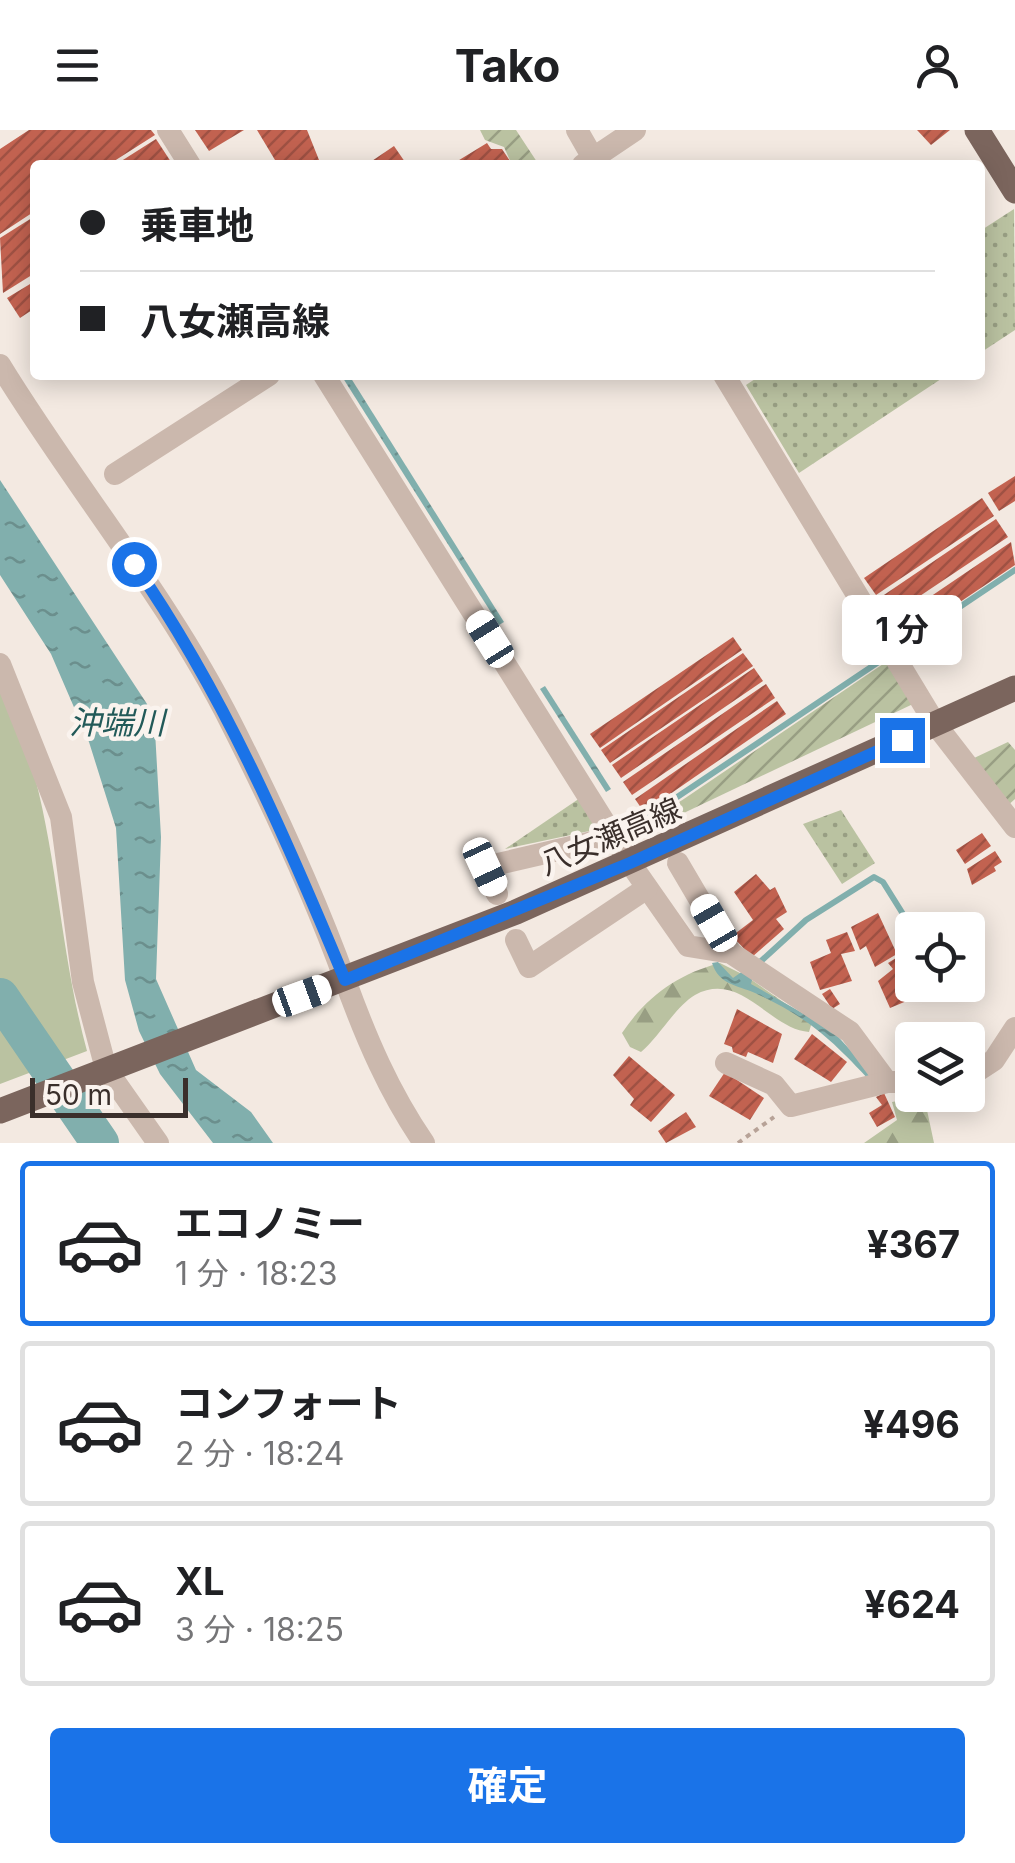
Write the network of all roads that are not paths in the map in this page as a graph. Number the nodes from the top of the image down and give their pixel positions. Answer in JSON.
{"nodes":[{"id":1,"x":168,"y":130,"type":"edge"},
{"id":2,"x":576,"y":130,"type":"edge"},
{"id":3,"x":635,"y":130,"type":"edge"},
{"id":4,"x":977,"y":130,"type":"edge"},
{"id":5,"x":187,"y":160,"type":"edge"},
{"id":6,"x":590,"y":160,"type":"edge"},
{"id":7,"x":595,"y":160,"type":"edge"},
{"id":8,"x":1015,"y":191,"type":"edge"},
{"id":9,"x":0,"y":365,"type":"edge"},
{"id":10,"x":261,"y":380,"type":"edge"},
{"id":11,"x":327,"y":380,"type":"edge"},
{"id":12,"x":727,"y":380,"type":"edge"},
{"id":13,"x":115,"y":474,"type":"dead end"},
{"id":14,"x":0,"y":664,"type":"edge"},
{"id":15,"x":1015,"y":688,"type":"edge"},
{"id":16,"x":936,"y":725,"type":"junction"},
{"id":17,"x":1015,"y":827,"type":"edge"},
{"id":18,"x":614,"y":837,"type":"junction"},
{"id":19,"x":630,"y":863,"type":"junction"},
{"id":20,"x":678,"y":863,"type":"dead end"},
{"id":21,"x":648,"y":888,"type":"junction"},
{"id":22,"x":497,"y":894,"type":"dead end"},
{"id":23,"x":516,"y":940,"type":"dead end"},
{"id":24,"x":732,"y":954,"type":"junction"},
{"id":25,"x":342,"y":982,"type":"junction"},
{"id":26,"x":1015,"y":1028,"type":"edge"},
{"id":27,"x":726,"y":1062,"type":"dead end"},
{"id":28,"x":985,"y":1066,"type":"edge"},
{"id":29,"x":101,"y":1071,"type":"junction"},
{"id":30,"x":887,"y":1082,"type":"junction"},
{"id":31,"x":895,"y":1082,"type":"edge"},
{"id":32,"x":0,"y":1111,"type":"edge"},
{"id":33,"x":158,"y":1143,"type":"edge"},
{"id":34,"x":424,"y":1143,"type":"edge"}],
"edges":[{"from":1,"to":5,"type":"street"},
{"from":2,"to":6,"type":"street"},
{"from":3,"to":7,"type":"street"},
{"from":4,"to":8,"type":"main road"},
{"from":9,"to":25,"type":"street"},
{"from":10,"to":13,"type":"street"},
{"from":11,"to":18,"type":"street"},
{"from":12,"to":16,"type":"street"},
{"from":14,"to":29,"type":"street"},
{"from":15,"to":16,"type":"main road","name":"八女瀬高線"},
{"from":16,"to":17,"type":"street"},
{"from":16,"to":19,"type":"main road","name":"八女瀬高線"},
{"from":18,"to":19,"type":"street"},
{"from":18,"to":22,"type":"street"},
{"from":19,"to":21,"type":"street"},
{"from":19,"to":25,"type":"main road","name":"八女瀬高線"},
{"from":20,"to":24,"type":"street"},
{"from":21,"to":23,"type":"street"},
{"from":21,"to":24,"type":"street"},
{"from":24,"to":30,"type":"street"},
{"from":25,"to":29,"type":"main road","name":"八女瀬高線"},
{"from":25,"to":34,"type":"street"},
{"from":26,"to":28,"type":"street"},
{"from":27,"to":30,"type":"street"},
{"from":29,"to":32,"type":"main road","name":"八女瀬高線"},
{"from":29,"to":33,"type":"street"},
{"from":30,"to":31,"type":"street"}]}
